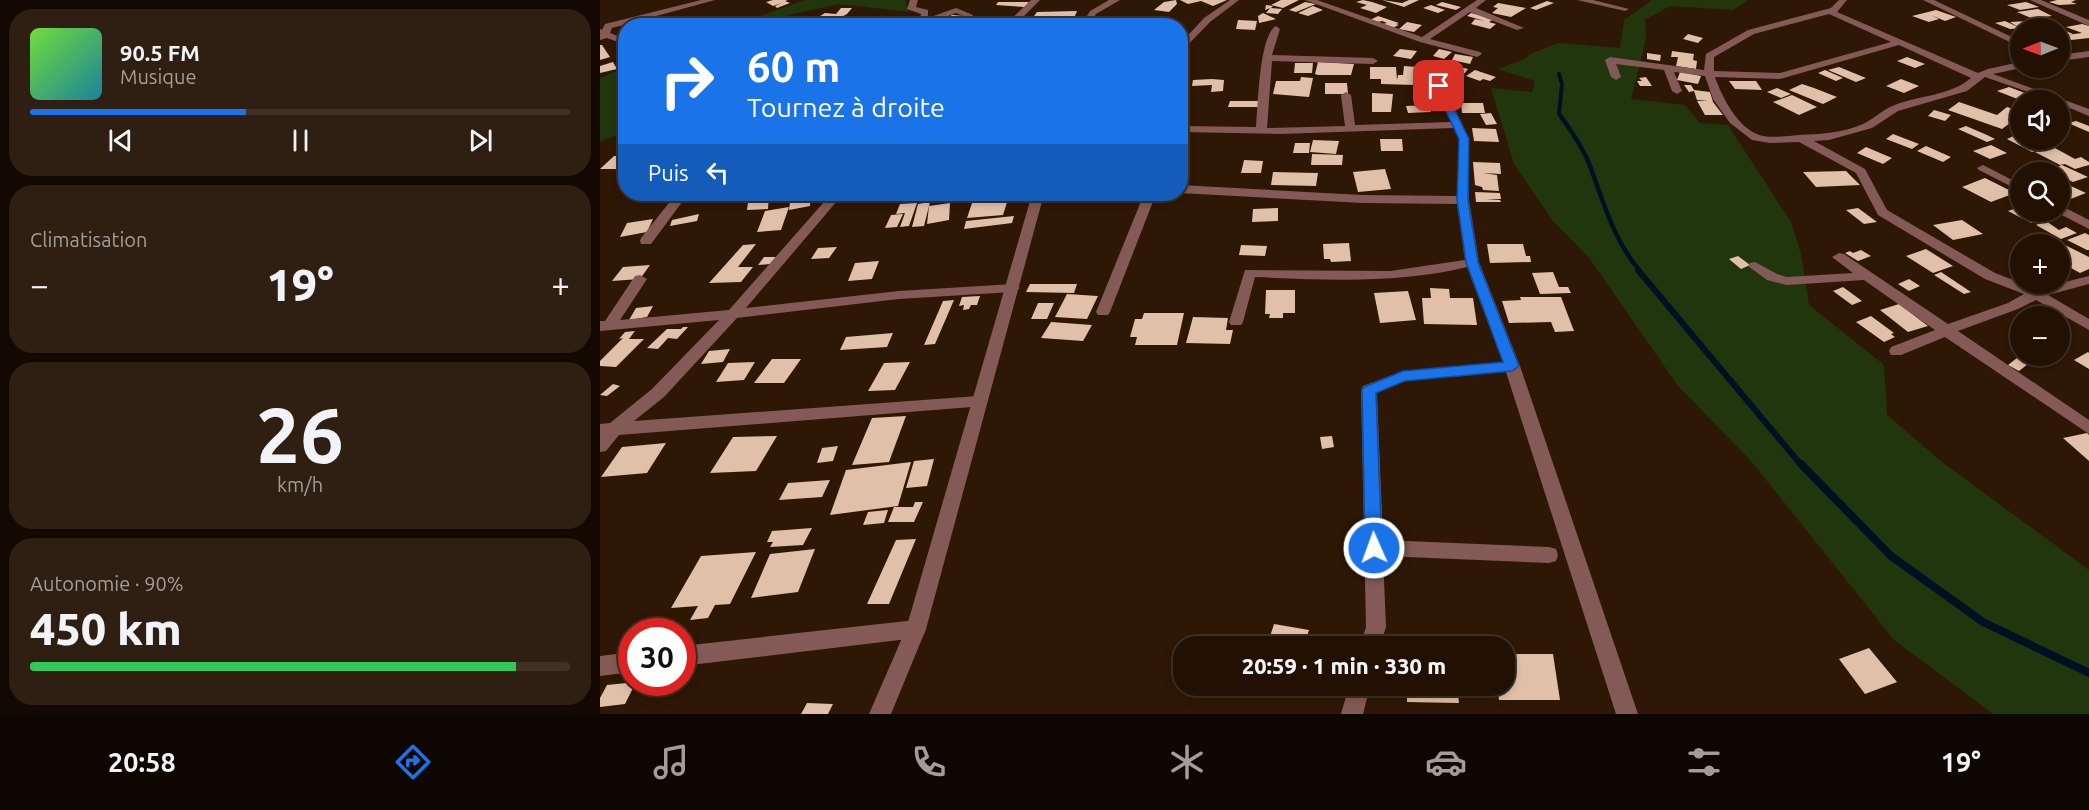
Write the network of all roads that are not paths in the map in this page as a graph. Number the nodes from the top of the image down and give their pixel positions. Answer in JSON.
{"nodes":[{"id":1,"x":711,"y":0,"type":"edge"},
{"id":2,"x":914,"y":0,"type":"edge"},
{"id":3,"x":1036,"y":0,"type":"edge"},
{"id":4,"x":1116,"y":0,"type":"edge"},
{"id":5,"x":1235,"y":0,"type":"edge"},
{"id":6,"x":1309,"y":0,"type":"edge"},
{"id":7,"x":1482,"y":0,"type":"edge"},
{"id":8,"x":1581,"y":0,"type":"edge"},
{"id":9,"x":1843,"y":0,"type":"edge"},
{"id":10,"x":1927,"y":0,"type":"edge"},
{"id":11,"x":2038,"y":0,"type":"edge"},
{"id":12,"x":1471,"y":9,"type":"junction"},
{"id":13,"x":1625,"y":9,"type":"dead end"},
{"id":14,"x":1830,"y":12,"type":"junction"},
{"id":15,"x":640,"y":18,"type":"edge"},
{"id":16,"x":923,"y":18,"type":"edge"},
{"id":17,"x":936,"y":18,"type":"edge"},
{"id":18,"x":967,"y":18,"type":"edge"},
{"id":19,"x":1017,"y":18,"type":"edge"},
{"id":20,"x":1087,"y":18,"type":"edge"},
{"id":21,"x":618,"y":23,"type":"edge"},
{"id":22,"x":2089,"y":24,"type":"edge"},
{"id":23,"x":1520,"y":28,"type":"dead end"},
{"id":24,"x":1276,"y":29,"type":"dead end"},
{"id":25,"x":602,"y":35,"type":"edge"},
{"id":26,"x":2010,"y":39,"type":"edge"},
{"id":27,"x":618,"y":40,"type":"edge"},
{"id":28,"x":1423,"y":40,"type":"junction"},
{"id":29,"x":1188,"y":41,"type":"edge"},
{"id":30,"x":1900,"y":42,"type":"junction"},
{"id":31,"x":1477,"y":54,"type":"dead end"},
{"id":32,"x":2086,"y":56,"type":"edge"},
{"id":33,"x":2070,"y":57,"type":"edge"},
{"id":34,"x":1268,"y":58,"type":"junction"},
{"id":35,"x":1373,"y":61,"type":"dead end"},
{"id":36,"x":1668,"y":68,"type":"junction"},
{"id":37,"x":2010,"y":68,"type":"edge"},
{"id":38,"x":1709,"y":74,"type":"junction"},
{"id":39,"x":1616,"y":76,"type":"dead end"},
{"id":40,"x":1981,"y":76,"type":"junction"},
{"id":41,"x":1439,"y":86,"type":"dead end"},
{"id":42,"x":2025,"y":90,"type":"edge"},
{"id":43,"x":1677,"y":91,"type":"dead end"},
{"id":44,"x":1346,"y":95,"type":"dead end"},
{"id":45,"x":2070,"y":105,"type":"edge"},
{"id":46,"x":2089,"y":113,"type":"edge"},
{"id":47,"x":1457,"y":125,"type":"junction"},
{"id":48,"x":1350,"y":128,"type":"junction"},
{"id":49,"x":1188,"y":129,"type":"edge"},
{"id":50,"x":1261,"y":131,"type":"junction"},
{"id":51,"x":1800,"y":138,"type":"junction"},
{"id":52,"x":1983,"y":168,"type":"dead end"},
{"id":53,"x":2010,"y":183,"type":"edge"},
{"id":54,"x":1188,"y":189,"type":"edge"},
{"id":55,"x":1463,"y":200,"type":"junction"},
{"id":56,"x":677,"y":201,"type":"edge"},
{"id":57,"x":832,"y":201,"type":"edge"},
{"id":58,"x":1036,"y":201,"type":"edge"},
{"id":59,"x":1147,"y":201,"type":"edge"},
{"id":60,"x":2070,"y":215,"type":"edge"},
{"id":61,"x":2089,"y":225,"type":"edge"},
{"id":62,"x":646,"y":241,"type":"dead end"},
{"id":63,"x":1839,"y":257,"type":"dead end"},
{"id":64,"x":1472,"y":262,"type":"junction"},
{"id":65,"x":1755,"y":266,"type":"dead end"},
{"id":66,"x":1866,"y":276,"type":"junction"},
{"id":67,"x":640,"y":279,"type":"dead end"},
{"id":68,"x":2089,"y":280,"type":"edge"},
{"id":69,"x":2010,"y":284,"type":"edge"},
{"id":70,"x":2070,"y":285,"type":"edge"},
{"id":71,"x":1013,"y":288,"type":"junction"},
{"id":72,"x":2036,"y":294,"type":"joint"},
{"id":73,"x":1103,"y":312,"type":"dead end"},
{"id":74,"x":734,"y":313,"type":"junction"},
{"id":75,"x":1236,"y":322,"type":"dead end"},
{"id":76,"x":2089,"y":325,"type":"edge"},
{"id":77,"x":605,"y":326,"type":"edge"},
{"id":78,"x":1945,"y":330,"type":"junction"},
{"id":79,"x":1896,"y":351,"type":"dead end"},
{"id":80,"x":1512,"y":366,"type":"junction"},
{"id":81,"x":978,"y":402,"type":"junction"},
{"id":82,"x":2089,"y":428,"type":"edge"},
{"id":83,"x":608,"y":429,"type":"edge"},
{"id":84,"x":600,"y":446,"type":"edge"},
{"id":85,"x":1374,"y":548,"type":"junction"},
{"id":86,"x":1549,"y":555,"type":"dead end"},
{"id":87,"x":916,"y":628,"type":"junction"},
{"id":88,"x":1373,"y":636,"type":"edge"},
{"id":89,"x":696,"y":654,"type":"edge"},
{"id":90,"x":618,"y":664,"type":"edge"},
{"id":91,"x":600,"y":666,"type":"edge"},
{"id":92,"x":1357,"y":696,"type":"edge"},
{"id":93,"x":880,"y":714,"type":"edge"},
{"id":94,"x":1352,"y":714,"type":"edge"},
{"id":95,"x":1627,"y":714,"type":"edge"}],
"edges":[{"from":1,"to":15,"type":"street"},
{"from":2,"to":16,"type":"street"},
{"from":3,"to":19,"type":"street"},
{"from":4,"to":20,"type":"street"},
{"from":5,"to":29,"type":"street"},
{"from":6,"to":28,"type":"street"},
{"from":7,"to":12,"type":"street"},
{"from":8,"to":13,"type":"street"},
{"from":9,"to":14,"type":"street"},
{"from":10,"to":26,"type":"street"},
{"from":11,"to":22,"type":"street"},
{"from":12,"to":23,"type":"street"},
{"from":12,"to":28,"type":"street"},
{"from":14,"to":30,"type":"street"},
{"from":14,"to":38,"type":"street"},
{"from":17,"to":18,"type":"street"},
{"from":21,"to":25,"type":"street"},
{"from":24,"to":34,"type":"street"},
{"from":25,"to":27,"type":"street"},
{"from":28,"to":31,"type":"street"},
{"from":30,"to":38,"type":"street"},
{"from":30,"to":40,"type":"street"},
{"from":32,"to":33,"type":"street"},
{"from":34,"to":35,"type":"street"},
{"from":34,"to":50,"type":"street"},
{"from":36,"to":38,"type":"street"},
{"from":36,"to":39,"type":"street"},
{"from":36,"to":43,"type":"street"},
{"from":37,"to":40,"type":"street"},
{"from":38,"to":51,"type":"street"},
{"from":40,"to":42,"type":"street"},
{"from":40,"to":51,"type":"street"},
{"from":41,"to":47,"type":"street"},
{"from":44,"to":48,"type":"street"},
{"from":45,"to":46,"type":"street"},
{"from":47,"to":48,"type":"street"},
{"from":47,"to":55,"type":"street"},
{"from":48,"to":50,"type":"street"},
{"from":49,"to":50,"type":"street"},
{"from":51,"to":69,"type":"street"},
{"from":52,"to":53,"type":"street"},
{"from":54,"to":55,"type":"street"},
{"from":55,"to":64,"type":"street"},
{"from":56,"to":62,"type":"street"},
{"from":57,"to":74,"type":"street"},
{"from":58,"to":71,"type":"street"},
{"from":59,"to":73,"type":"street"},
{"from":60,"to":61,"type":"street"},
{"from":63,"to":66,"type":"street"},
{"from":64,"to":75,"type":"street"},
{"from":64,"to":80,"type":"street"},
{"from":65,"to":66,"type":"street"},
{"from":66,"to":78,"type":"street"},
{"from":67,"to":77,"type":"street"},
{"from":68,"to":70,"type":"street"},
{"from":71,"to":74,"type":"street"},
{"from":71,"to":81,"type":"street"},
{"from":72,"to":76,"type":"street"},
{"from":72,"to":78,"type":"street"},
{"from":74,"to":77,"type":"street"},
{"from":74,"to":83,"type":"street"},
{"from":78,"to":79,"type":"street"},
{"from":78,"to":82,"type":"street"},
{"from":80,"to":85,"type":"street"},
{"from":80,"to":95,"type":"street"},
{"from":81,"to":83,"type":"street"},
{"from":81,"to":87,"type":"street"},
{"from":83,"to":84,"type":"street"},
{"from":85,"to":86,"type":"street"},
{"from":85,"to":88,"type":"street"},
{"from":87,"to":89,"type":"street"},
{"from":87,"to":93,"type":"street"},
{"from":90,"to":91,"type":"street"},
{"from":92,"to":94,"type":"street"}]}
